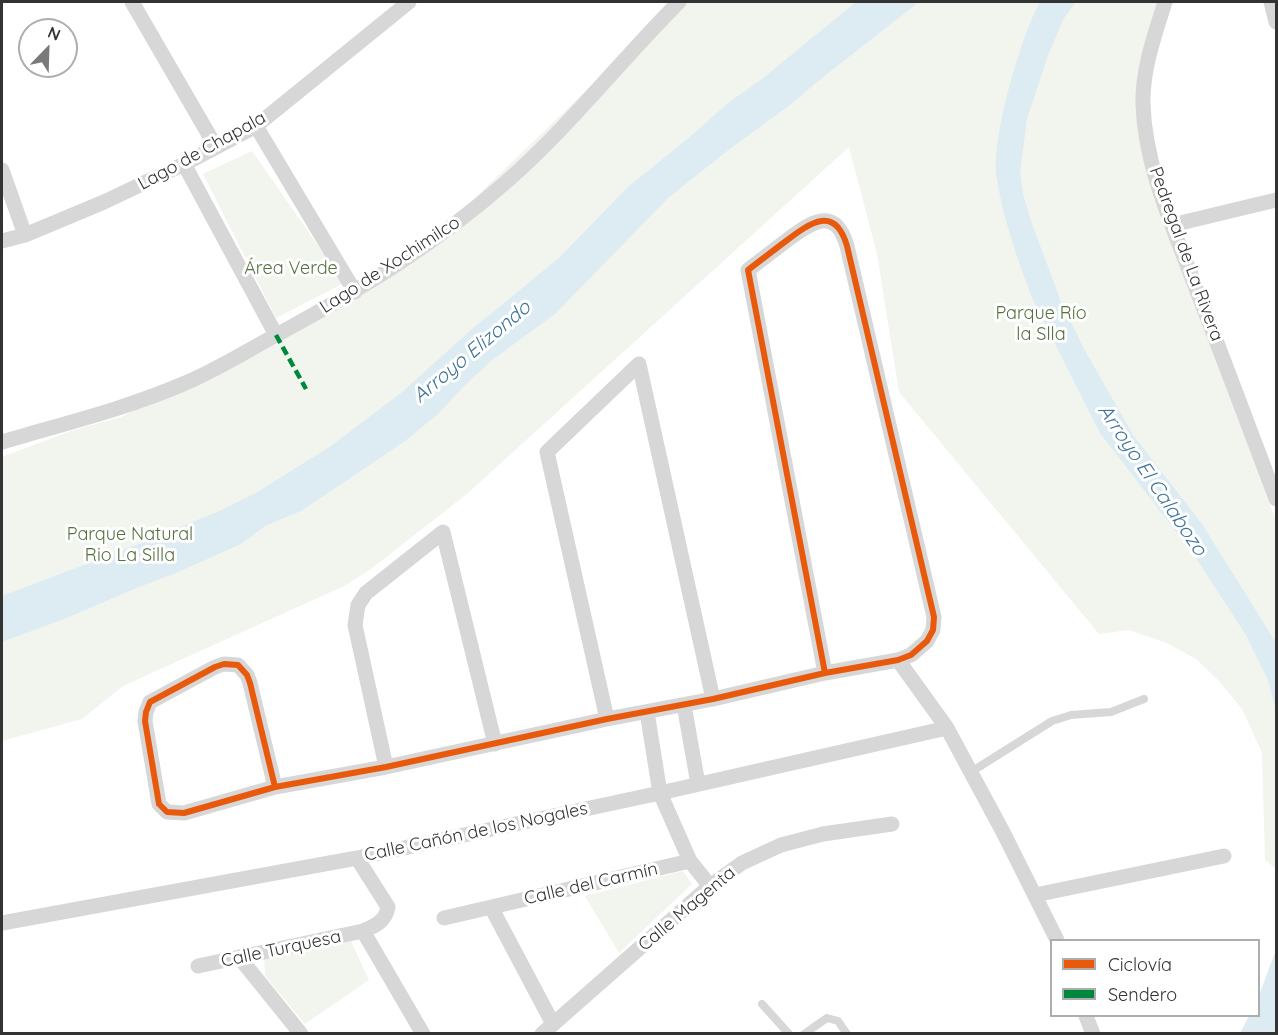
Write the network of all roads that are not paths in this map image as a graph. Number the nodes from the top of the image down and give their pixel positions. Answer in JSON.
{"nodes":[{"id":1,"x":132,"y":2,"type":"edge"},
{"id":2,"x":1165,"y":2,"type":"edge"},
{"id":3,"x":1271,"y":2,"type":"edge"},
{"id":4,"x":673,"y":3,"type":"edge"},
{"id":5,"x":399,"y":5,"type":"edge"},
{"id":6,"x":1276,"y":22,"type":"edge"},
{"id":7,"x":256,"y":126,"type":"junction"},
{"id":8,"x":216,"y":147,"type":"junction"},
{"id":9,"x":184,"y":164,"type":"junction"},
{"id":10,"x":2,"y":170,"type":"edge"},
{"id":11,"x":1276,"y":200,"type":"edge"},
{"id":12,"x":1172,"y":225,"type":"junction"},
{"id":13,"x":25,"y":235,"type":"junction"},
{"id":14,"x":2,"y":241,"type":"edge"},
{"id":15,"x":355,"y":292,"type":"junction"},
{"id":16,"x":276,"y":335,"type":"junction"},
{"id":17,"x":2,"y":442,"type":"edge"},
{"id":18,"x":1276,"y":499,"type":"edge"},
{"id":19,"x":898,"y":660,"type":"junction"},
{"id":20,"x":825,"y":673,"type":"junction"},
{"id":21,"x":713,"y":699,"type":"junction"},
{"id":22,"x":1144,"y":699,"type":"dead end"},
{"id":23,"x":684,"y":705,"type":"junction"},
{"id":24,"x":647,"y":712,"type":"junction"},
{"id":25,"x":607,"y":719,"type":"junction"},
{"id":26,"x":947,"y":728,"type":"junction"},
{"id":27,"x":495,"y":744,"type":"junction"},
{"id":28,"x":386,"y":767,"type":"junction"},
{"id":29,"x":971,"y":772,"type":"junction"},
{"id":30,"x":698,"y":784,"type":"junction"},
{"id":31,"x":275,"y":787,"type":"junction"},
{"id":32,"x":660,"y":793,"type":"junction"},
{"id":33,"x":892,"y":824,"type":"dead end"},
{"id":34,"x":1224,"y":856,"type":"dead end"},
{"id":35,"x":357,"y":858,"type":"junction"},
{"id":36,"x":690,"y":861,"type":"junction"},
{"id":37,"x":711,"y":886,"type":"junction"},
{"id":38,"x":1035,"y":895,"type":"junction"},
{"id":39,"x":492,"y":907,"type":"junction"},
{"id":40,"x":444,"y":918,"type":"dead end"},
{"id":41,"x":2,"y":923,"type":"edge"},
{"id":42,"x":363,"y":931,"type":"junction"},
{"id":43,"x":1057,"y":939,"type":"edge"},
{"id":44,"x":239,"y":957,"type":"junction"},
{"id":45,"x":198,"y":966,"type":"dead end"},
{"id":46,"x":762,"y":1004,"type":"dead end"},
{"id":47,"x":1086,"y":1017,"type":"edge"},
{"id":48,"x":548,"y":1029,"type":"edge"},
{"id":49,"x":301,"y":1034,"type":"edge"},
{"id":50,"x":423,"y":1034,"type":"edge"},
{"id":51,"x":789,"y":1034,"type":"edge"},
{"id":52,"x":804,"y":1034,"type":"edge"},
{"id":53,"x":847,"y":1034,"type":"edge"},
{"id":54,"x":1093,"y":1034,"type":"edge"}],
"edges":[{"from":1,"to":8,"type":"street"},
{"from":2,"to":12,"type":"street","name":"Pedregal de La Rivera"},
{"from":3,"to":6,"type":"street"},
{"from":4,"to":15,"type":"street","name":"Lago de Xochimilco"},
{"from":5,"to":7,"type":"street","name":"Lago de Chapala"},
{"from":7,"to":8,"type":"street","name":"Lago de Chapala"},
{"from":7,"to":15,"type":"street"},
{"from":8,"to":9,"type":"street","name":"Lago de Chapala"},
{"from":9,"to":13,"type":"street","name":"Lago de Chapala"},
{"from":9,"to":16,"type":"street"},
{"from":10,"to":13,"type":"street"},
{"from":11,"to":12,"type":"street"},
{"from":12,"to":18,"type":"street","name":"Pedregal de La Rivera"},
{"from":13,"to":14,"type":"street","name":"Lago de Chapala"},
{"from":15,"to":16,"type":"street","name":"Lago de Xochimilco"},
{"from":16,"to":17,"type":"street","name":"Lago de Xochimilco"},
{"from":19,"to":20,"type":"street"},
{"from":19,"to":20,"type":"street"},
{"from":19,"to":26,"type":"street"},
{"from":20,"to":21,"type":"street"},
{"from":21,"to":23,"type":"street"},
{"from":21,"to":25,"type":"street"},
{"from":22,"to":29,"type":"lane"},
{"from":23,"to":24,"type":"street"},
{"from":23,"to":30,"type":"street"},
{"from":24,"to":25,"type":"street"},
{"from":24,"to":32,"type":"street"},
{"from":25,"to":27,"type":"street"},
{"from":26,"to":29,"type":"street"},
{"from":26,"to":30,"type":"street","name":"Calle Cañón de los Nogales"},
{"from":27,"to":28,"type":"street"},
{"from":27,"to":28,"type":"street"},
{"from":28,"to":31,"type":"street"},
{"from":29,"to":38,"type":"street"},
{"from":30,"to":32,"type":"street","name":"Calle Cañón de los Nogales"},
{"from":31,"to":31,"type":"street"},
{"from":32,"to":35,"type":"street","name":"Calle Cañón de los Nogales"},
{"from":32,"to":36,"type":"street"},
{"from":33,"to":37,"type":"street","name":"Calle Magenta"},
{"from":34,"to":38,"type":"street"},
{"from":35,"to":41,"type":"street","name":"Calle Cañón de los Nogales"},
{"from":35,"to":42,"type":"street","name":"Calle Turquesa"},
{"from":36,"to":37,"type":"street"},
{"from":36,"to":39,"type":"street","name":"Calle del Carmín"},
{"from":37,"to":48,"type":"street","name":"Calle Magenta"},
{"from":38,"to":43,"type":"street"},
{"from":39,"to":40,"type":"street","name":"Calle del Carmín"},
{"from":39,"to":48,"type":"street"},
{"from":42,"to":44,"type":"street","name":"Calle Turquesa"},
{"from":42,"to":50,"type":"street","name":"Calle Turquesa"},
{"from":44,"to":45,"type":"street","name":"Calle Turquesa"},
{"from":44,"to":49,"type":"street"},
{"from":46,"to":51,"type":"lane"},
{"from":47,"to":54,"type":"street"},
{"from":52,"to":53,"type":"lane"}]}
